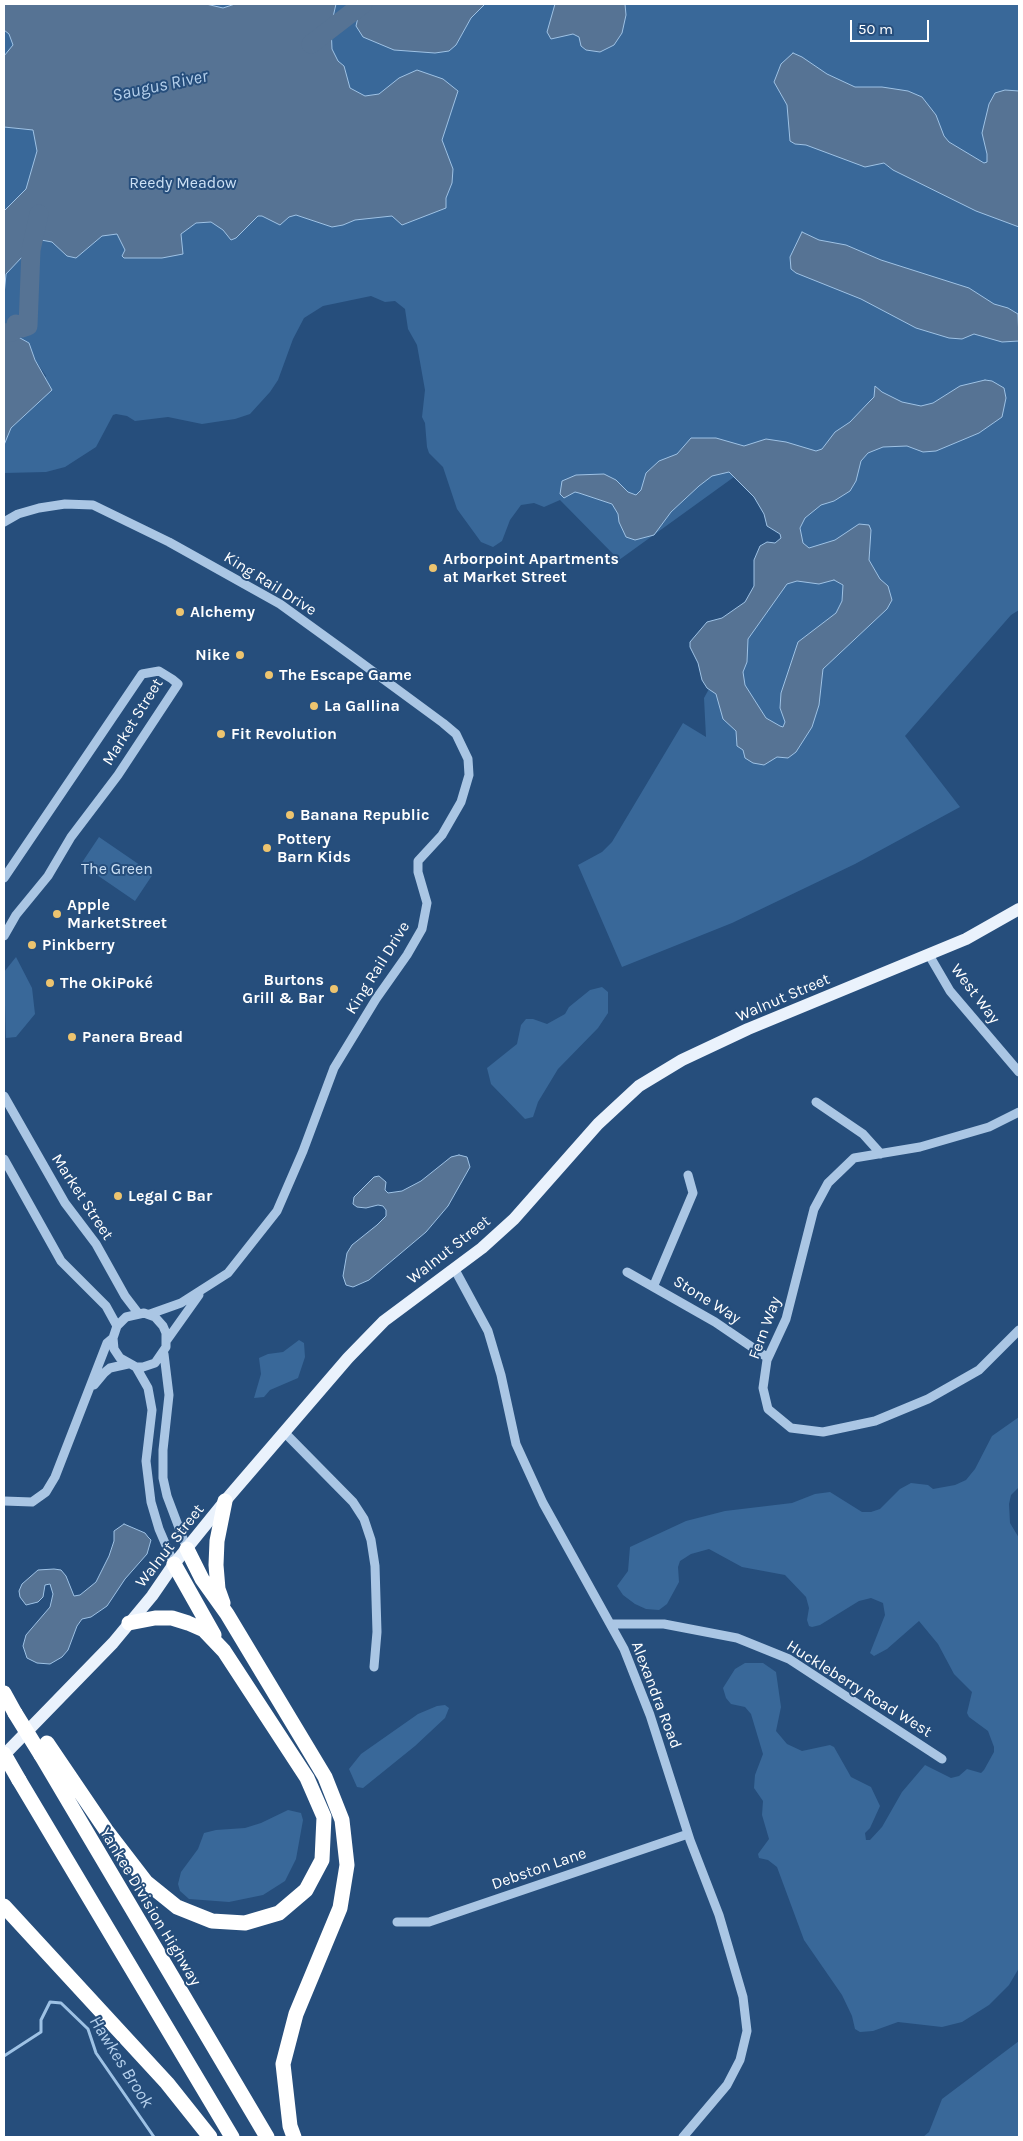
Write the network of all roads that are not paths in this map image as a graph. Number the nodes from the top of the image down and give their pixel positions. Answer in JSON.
{"nodes":[{"id":1,"x":4,"y":522,"type":"edge"},
{"id":2,"x":4,"y":878,"type":"edge"},
{"id":3,"x":1019,"y":909,"type":"edge"},
{"id":4,"x":4,"y":936,"type":"edge"},
{"id":5,"x":929,"y":955,"type":"junction"},
{"id":6,"x":1019,"y":1072,"type":"edge"},
{"id":7,"x":4,"y":1096,"type":"edge"},
{"id":8,"x":816,"y":1102,"type":"dead end"},
{"id":9,"x":1019,"y":1112,"type":"edge"},
{"id":10,"x":881,"y":1154,"type":"junction"},
{"id":11,"x":4,"y":1159,"type":"edge"},
{"id":12,"x":688,"y":1175,"type":"dead end"},
{"id":13,"x":454,"y":1268,"type":"junction"},
{"id":14,"x":627,"y":1272,"type":"dead end"},
{"id":15,"x":654,"y":1286,"type":"junction"},
{"id":16,"x":201,"y":1292,"type":"junction"},
{"id":17,"x":138,"y":1313,"type":"junction"},
{"id":18,"x":150,"y":1314,"type":"junction"},
{"id":19,"x":117,"y":1326,"type":"junction"},
{"id":20,"x":1019,"y":1330,"type":"edge"},
{"id":21,"x":113,"y":1338,"type":"junction"},
{"id":22,"x":167,"y":1340,"type":"junction"},
{"id":23,"x":164,"y":1354,"type":"junction"},
{"id":24,"x":768,"y":1358,"type":"junction"},
{"id":25,"x":132,"y":1365,"type":"junction"},
{"id":26,"x":87,"y":1395,"type":"junction"},
{"id":27,"x":285,"y":1433,"type":"junction"},
{"id":28,"x":4,"y":1501,"type":"edge"},
{"id":29,"x":225,"y":1502,"type":"junction"},
{"id":30,"x":187,"y":1549,"type":"junction"},
{"id":31,"x":174,"y":1564,"type":"junction"},
{"id":32,"x":226,"y":1614,"type":"junction"},
{"id":33,"x":129,"y":1623,"type":"junction"},
{"id":34,"x":611,"y":1624,"type":"junction"},
{"id":35,"x":224,"y":1651,"type":"junction"},
{"id":36,"x":374,"y":1668,"type":"dead end"},
{"id":37,"x":4,"y":1693,"type":"edge"},
{"id":38,"x":44,"y":1749,"type":"junction"},
{"id":39,"x":4,"y":1755,"type":"edge"},
{"id":40,"x":942,"y":1759,"type":"dead end"},
{"id":41,"x":688,"y":1834,"type":"junction"},
{"id":42,"x":4,"y":1893,"type":"edge"},
{"id":43,"x":4,"y":1906,"type":"edge"},
{"id":44,"x":397,"y":1922,"type":"dead end"},
{"id":45,"x":22,"y":1925,"type":"junction"},
{"id":46,"x":210,"y":2137,"type":"edge"},
{"id":47,"x":232,"y":2137,"type":"edge"},
{"id":48,"x":267,"y":2137,"type":"edge"},
{"id":49,"x":294,"y":2137,"type":"edge"},
{"id":50,"x":683,"y":2137,"type":"edge"}],
"edges":[{"from":1,"to":16,"type":"street","name":"King Rail Drive"},
{"from":2,"to":4,"type":"street","name":"Market Street"},
{"from":3,"to":5,"type":"main road","name":"Walnut Street"},
{"from":5,"to":6,"type":"street","name":"West Way"},
{"from":5,"to":13,"type":"main road","name":"Walnut Street"},
{"from":7,"to":17,"type":"street","name":"Market Street"},
{"from":8,"to":10,"type":"street"},
{"from":9,"to":10,"type":"street","name":"Fern Way"},
{"from":10,"to":24,"type":"street","name":"Fern Way"},
{"from":11,"to":19,"type":"street"},
{"from":12,"to":15,"type":"street"},
{"from":13,"to":27,"type":"main road","name":"Walnut Street"},
{"from":13,"to":34,"type":"street","name":"Alexandra Road"},
{"from":14,"to":15,"type":"street","name":"Stone Way"},
{"from":15,"to":24,"type":"street","name":"Stone Way"},
{"from":16,"to":18,"type":"street","name":"King Rail Drive"},
{"from":16,"to":22,"type":"street","name":"King Rail Drive"},
{"from":17,"to":18,"type":"street"},
{"from":17,"to":19,"type":"street"},
{"from":18,"to":22,"type":"street"},
{"from":19,"to":21,"type":"street"},
{"from":20,"to":24,"type":"street","name":"Fern Way"},
{"from":21,"to":25,"type":"street"},
{"from":21,"to":26,"type":"street"},
{"from":22,"to":23,"type":"street"},
{"from":23,"to":25,"type":"street"},
{"from":23,"to":30,"type":"street"},
{"from":25,"to":26,"type":"street"},
{"from":25,"to":31,"type":"street"},
{"from":26,"to":28,"type":"street"},
{"from":27,"to":29,"type":"main road","name":"Walnut Street"},
{"from":27,"to":36,"type":"street"},
{"from":29,"to":30,"type":"main road","name":"Walnut Street"},
{"from":29,"to":32,"type":"highway"},
{"from":30,"to":31,"type":"main road","name":"Walnut Street"},
{"from":30,"to":32,"type":"highway"},
{"from":31,"to":33,"type":"main road","name":"Walnut Street"},
{"from":31,"to":35,"type":"highway"},
{"from":32,"to":49,"type":"highway"},
{"from":33,"to":35,"type":"highway"},
{"from":33,"to":39,"type":"main road","name":"Walnut Street"},
{"from":34,"to":40,"type":"street","name":"Huckleberry Road West"},
{"from":34,"to":41,"type":"street","name":"Alexandra Road"},
{"from":35,"to":38,"type":"highway"},
{"from":37,"to":38,"type":"highway"},
{"from":38,"to":48,"type":"highway","name":"Yankee Division Highway"},
{"from":39,"to":47,"type":"highway","bridge":true},
{"from":41,"to":44,"type":"street","name":"Debston Lane"},
{"from":41,"to":50,"type":"street","name":"Alexandra Road"},
{"from":42,"to":45,"type":"highway"},
{"from":43,"to":45,"type":"highway"},
{"from":45,"to":46,"type":"highway"}]}
